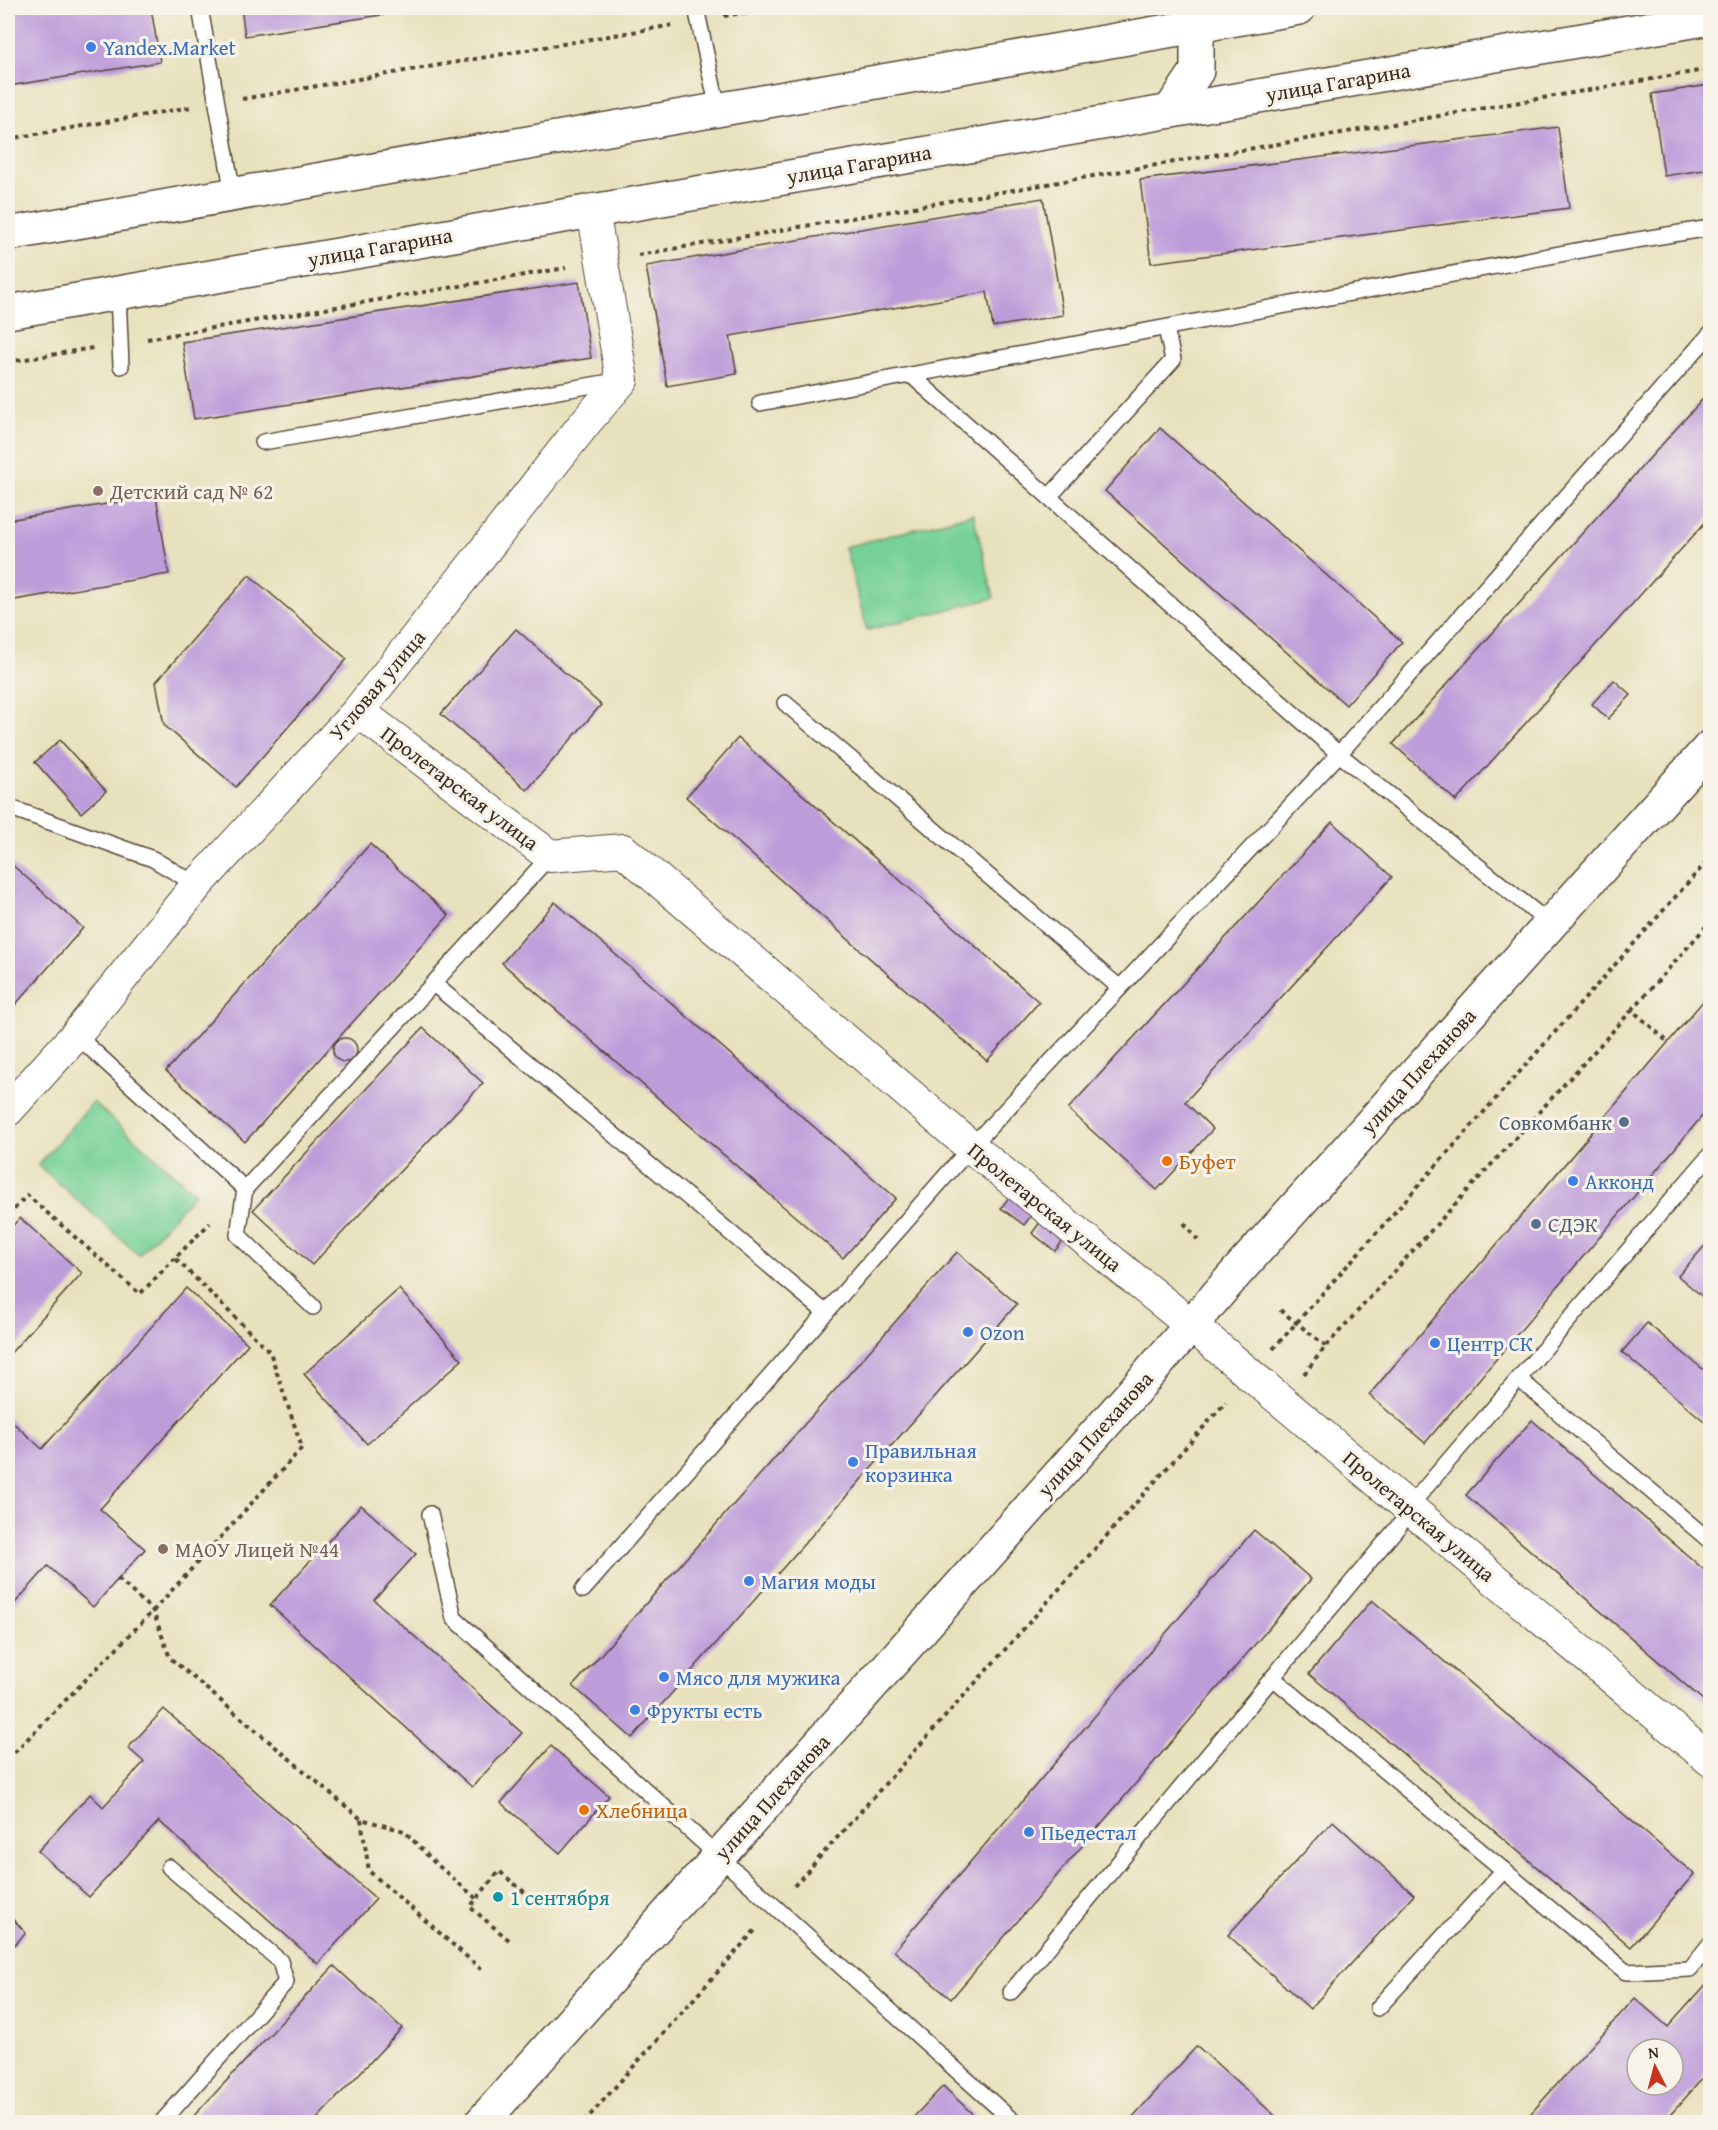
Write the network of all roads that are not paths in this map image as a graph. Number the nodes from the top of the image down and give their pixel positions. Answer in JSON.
{"nodes":[{"id":1,"x":200,"y":8,"type":"edge"},
{"id":2,"x":1299,"y":8,"type":"edge"},
{"id":3,"x":697,"y":14,"type":"edge"},
{"id":4,"x":1197,"y":16,"type":"edge"},
{"id":5,"x":1710,"y":18,"type":"edge"},
{"id":6,"x":718,"y":109,"type":"junction"},
{"id":7,"x":1170,"y":111,"type":"junction"},
{"id":8,"x":233,"y":194,"type":"junction"},
{"id":9,"x":593,"y":210,"type":"junction"},
{"id":10,"x":1710,"y":228,"type":"edge"},
{"id":11,"x":8,"y":234,"type":"edge"},
{"id":12,"x":118,"y":292,"type":"junction"},
{"id":13,"x":8,"y":312,"type":"edge"},
{"id":14,"x":1166,"y":328,"type":"junction"},
{"id":15,"x":1710,"y":334,"type":"edge"},
{"id":16,"x":121,"y":366,"type":"dead end"},
{"id":17,"x":910,"y":375,"type":"junction"},
{"id":18,"x":622,"y":380,"type":"junction"},
{"id":19,"x":760,"y":404,"type":"dead end"},
{"id":20,"x":263,"y":442,"type":"dead end"},
{"id":21,"x":1048,"y":497,"type":"junction"},
{"id":22,"x":785,"y":703,"type":"dead end"},
{"id":23,"x":358,"y":711,"type":"junction"},
{"id":24,"x":1710,"y":747,"type":"edge"},
{"id":25,"x":1339,"y":754,"type":"junction"},
{"id":26,"x":8,"y":807,"type":"edge"},
{"id":27,"x":550,"y":856,"type":"junction"},
{"id":28,"x":196,"y":885,"type":"junction"},
{"id":29,"x":1550,"y":924,"type":"junction"},
{"id":30,"x":434,"y":984,"type":"junction"},
{"id":31,"x":1119,"y":988,"type":"junction"},
{"id":32,"x":76,"y":1035,"type":"junction"},
{"id":33,"x":8,"y":1110,"type":"edge"},
{"id":34,"x":971,"y":1147,"type":"junction"},
{"id":35,"x":1710,"y":1155,"type":"edge"},
{"id":36,"x":245,"y":1189,"type":"junction"},
{"id":37,"x":313,"y":1307,"type":"dead end"},
{"id":38,"x":826,"y":1313,"type":"junction"},
{"id":39,"x":1191,"y":1325,"type":"junction"},
{"id":40,"x":1519,"y":1378,"type":"junction"},
{"id":41,"x":1410,"y":1509,"type":"junction"},
{"id":42,"x":430,"y":1514,"type":"dead end"},
{"id":43,"x":1710,"y":1541,"type":"edge"},
{"id":44,"x":583,"y":1590,"type":"dead end"},
{"id":45,"x":1273,"y":1678,"type":"junction"},
{"id":46,"x":1710,"y":1760,"type":"edge"},
{"id":47,"x":718,"y":1858,"type":"junction"},
{"id":48,"x":168,"y":1867,"type":"dead end"},
{"id":49,"x":1504,"y":1870,"type":"junction"},
{"id":50,"x":1710,"y":1944,"type":"edge"},
{"id":51,"x":1011,"y":1992,"type":"dead end"},
{"id":52,"x":1378,"y":2008,"type":"dead end"},
{"id":53,"x":162,"y":2122,"type":"edge"},
{"id":54,"x":482,"y":2122,"type":"edge"},
{"id":55,"x":1014,"y":2122,"type":"edge"}],
"edges":[{"from":1,"to":8,"type":"lane"},
{"from":2,"to":4,"type":"main road"},
{"from":3,"to":6,"type":"lane"},
{"from":4,"to":6,"type":"main road"},
{"from":4,"to":7,"type":"main road"},
{"from":5,"to":7,"type":"main road","name":"улица Гагарина"},
{"from":6,"to":8,"type":"main road"},
{"from":7,"to":9,"type":"main road","name":"улица Гагарина"},
{"from":8,"to":11,"type":"main road"},
{"from":9,"to":12,"type":"main road","name":"улица Гагарина"},
{"from":9,"to":18,"type":"street"},
{"from":10,"to":14,"type":"lane"},
{"from":12,"to":13,"type":"main road","name":"улица Гагарина"},
{"from":12,"to":16,"type":"lane"},
{"from":14,"to":17,"type":"lane"},
{"from":14,"to":21,"type":"lane"},
{"from":15,"to":25,"type":"lane"},
{"from":17,"to":19,"type":"lane"},
{"from":17,"to":21,"type":"lane"},
{"from":18,"to":20,"type":"lane"},
{"from":18,"to":23,"type":"street","name":"Угловая улица"},
{"from":21,"to":25,"type":"lane"},
{"from":22,"to":31,"type":"lane"},
{"from":23,"to":27,"type":"street","name":"Пролетарская улица"},
{"from":23,"to":28,"type":"street","name":"Угловая улица"},
{"from":24,"to":29,"type":"main road","name":"улица Плеханова"},
{"from":25,"to":29,"type":"lane"},
{"from":25,"to":31,"type":"lane"},
{"from":26,"to":28,"type":"lane"},
{"from":27,"to":30,"type":"lane"},
{"from":27,"to":34,"type":"street","name":"Пролетарская улица"},
{"from":28,"to":32,"type":"street","name":"Угловая улица"},
{"from":29,"to":39,"type":"main road","name":"улица Плеханова"},
{"from":30,"to":36,"type":"lane"},
{"from":30,"to":38,"type":"lane"},
{"from":31,"to":34,"type":"lane"},
{"from":32,"to":33,"type":"street","name":"Угловая улица"},
{"from":32,"to":36,"type":"lane"},
{"from":34,"to":38,"type":"lane"},
{"from":34,"to":39,"type":"street","name":"Пролетарская улица"},
{"from":35,"to":40,"type":"lane"},
{"from":36,"to":37,"type":"lane"},
{"from":38,"to":44,"type":"lane"},
{"from":39,"to":41,"type":"street","name":"Пролетарская улица"},
{"from":39,"to":47,"type":"main road","name":"улица Плеханова"},
{"from":40,"to":41,"type":"lane"},
{"from":40,"to":43,"type":"lane"},
{"from":41,"to":45,"type":"lane"},
{"from":41,"to":46,"type":"street","name":"Пролетарская улица"},
{"from":42,"to":47,"type":"lane"},
{"from":45,"to":49,"type":"lane"},
{"from":45,"to":51,"type":"lane"},
{"from":47,"to":54,"type":"main road","name":"улица Плеханова"},
{"from":47,"to":55,"type":"lane"},
{"from":48,"to":53,"type":"lane"},
{"from":49,"to":50,"type":"lane"},
{"from":49,"to":52,"type":"lane"}]}
